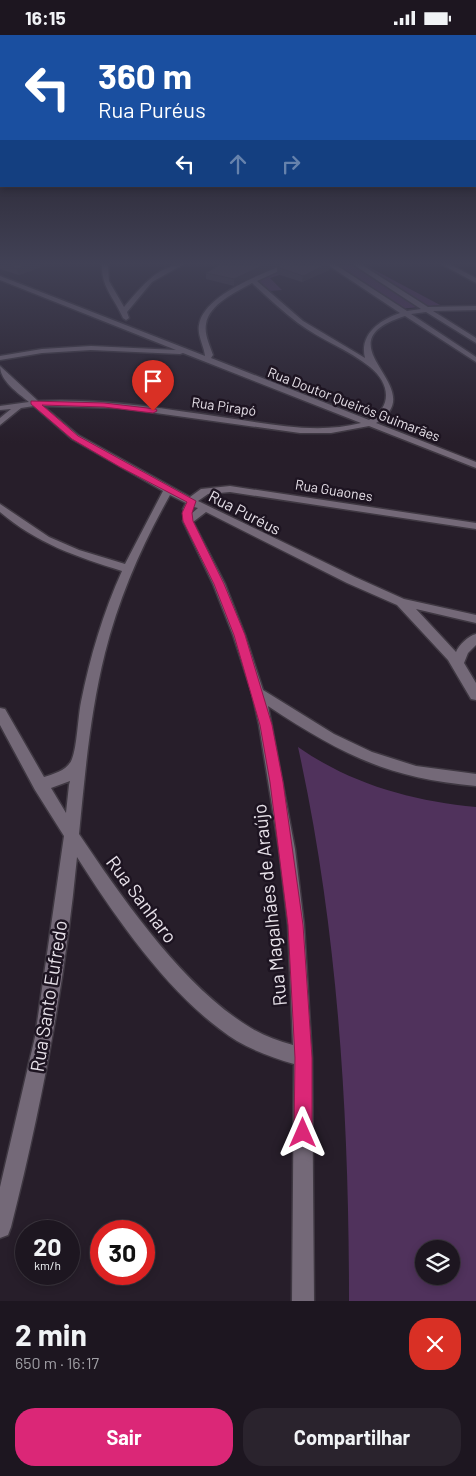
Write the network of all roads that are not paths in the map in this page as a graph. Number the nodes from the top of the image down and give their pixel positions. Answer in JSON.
{"nodes":[{"id":1,"x":134,"y":324,"type":"edge"},
{"id":2,"x":202,"y":324,"type":"edge"},
{"id":3,"x":304,"y":324,"type":"edge"},
{"id":4,"x":383,"y":324,"type":"edge"},
{"id":5,"x":421,"y":324,"type":"edge"},
{"id":6,"x":449,"y":324,"type":"edge"},
{"id":7,"x":476,"y":341,"type":"edge"},
{"id":8,"x":171,"y":343,"type":"junction"},
{"id":9,"x":158,"y":351,"type":"junction"},
{"id":10,"x":191,"y":351,"type":"junction"},
{"id":11,"x":208,"y":357,"type":"junction"},
{"id":12,"x":0,"y":358,"type":"edge"},
{"id":13,"x":476,"y":360,"type":"edge"},
{"id":14,"x":375,"y":367,"type":"junction"},
{"id":15,"x":0,"y":368,"type":"edge"},
{"id":16,"x":34,"y":403,"type":"junction"},
{"id":17,"x":16,"y":407,"type":"junction"},
{"id":18,"x":0,"y":408,"type":"edge"},
{"id":19,"x":42,"y":410,"type":"junction"},
{"id":20,"x":0,"y":421,"type":"edge"},
{"id":21,"x":371,"y":422,"type":"junction"},
{"id":22,"x":476,"y":459,"type":"edge"},
{"id":23,"x":476,"y":465,"type":"edge"},
{"id":24,"x":168,"y":490,"type":"junction"},
{"id":25,"x":199,"y":505,"type":"junction"},
{"id":26,"x":0,"y":507,"type":"edge"},
{"id":27,"x":476,"y":526,"type":"edge"},
{"id":28,"x":128,"y":569,"type":"junction"},
{"id":29,"x":401,"y":601,"type":"junction"},
{"id":30,"x":476,"y":619,"type":"edge"},
{"id":31,"x":476,"y":639,"type":"edge"},
{"id":32,"x":458,"y":662,"type":"junction"},
{"id":33,"x":258,"y":693,"type":"junction"},
{"id":34,"x":476,"y":695,"type":"edge"},
{"id":35,"x":0,"y":713,"type":"edge"},
{"id":36,"x":80,"y":762,"type":"junction"},
{"id":37,"x":476,"y":780,"type":"edge"},
{"id":38,"x":40,"y":785,"type":"junction"},
{"id":39,"x":72,"y":839,"type":"junction"},
{"id":40,"x":303,"y":1058,"type":"junction"},
{"id":41,"x":0,"y":1227,"type":"edge"},
{"id":42,"x":304,"y":1301,"type":"edge"}],
"edges":[{"from":1,"to":8,"type":"street","name":"Rua Doutor Queirós Guimarães"},
{"from":2,"to":11,"type":"street"},
{"from":3,"to":14,"type":"street"},
{"from":4,"to":14,"type":"street"},
{"from":5,"to":13,"type":"street"},
{"from":6,"to":7,"type":"street"},
{"from":8,"to":9,"type":"street"},
{"from":8,"to":10,"type":"street","name":"Rua Doutor Queirós Guimarães"},
{"from":9,"to":10,"type":"street"},
{"from":9,"to":12,"type":"street"},
{"from":10,"to":11,"type":"street","name":"Rua Doutor Queirós Guimarães"},
{"from":11,"to":21,"type":"street","name":"Rua Doutor Queirós Guimarães"},
{"from":14,"to":21,"type":"street"},
{"from":15,"to":16,"type":"street","name":"Rua Puréus"},
{"from":16,"to":17,"type":"street","name":"Rua Pirapó"},
{"from":16,"to":19,"type":"street","name":"Rua Puréus"},
{"from":16,"to":21,"type":"street","name":"Rua Pirapó"},
{"from":17,"to":18,"type":"street","name":"Rua Pirapó"},
{"from":17,"to":19,"type":"street","name":"Rua Pirapó"},
{"from":17,"to":20,"type":"street"},
{"from":19,"to":24,"type":"street","name":"Rua Puréus"},
{"from":21,"to":22,"type":"street","name":"Rua Doutor Queirós Guimarães"},
{"from":21,"to":23,"type":"street","name":"Rua Doutor Queirós Guimarães"},
{"from":24,"to":25,"type":"street","name":"Rua Puréus"},
{"from":24,"to":28,"type":"street","name":"Rua Santo Eufredo"},
{"from":25,"to":27,"type":"street","name":"Rua Guaones"},
{"from":25,"to":29,"type":"street","name":"Rua Puréus"},
{"from":25,"to":33,"type":"street","name":"Rua Magalhães de Araújo"},
{"from":26,"to":28,"type":"street"},
{"from":28,"to":36,"type":"street","name":"Rua Santo Eufredo"},
{"from":29,"to":30,"type":"street","name":"Rua Puréus"},
{"from":29,"to":32,"type":"street"},
{"from":31,"to":32,"type":"street"},
{"from":32,"to":34,"type":"street"},
{"from":33,"to":37,"type":"street"},
{"from":33,"to":40,"type":"street","name":"Rua Magalhães de Araújo"},
{"from":35,"to":38,"type":"street","name":"Rua Sanharo"},
{"from":36,"to":38,"type":"street"},
{"from":36,"to":39,"type":"street","name":"Rua Santo Eufredo"},
{"from":38,"to":39,"type":"street","name":"Rua Sanharo"},
{"from":39,"to":40,"type":"street","name":"Rua Sanharo"},
{"from":39,"to":41,"type":"street","name":"Rua Santo Eufredo"},
{"from":40,"to":42,"type":"street","name":"Rua Magalhães de Araújo"}]}
